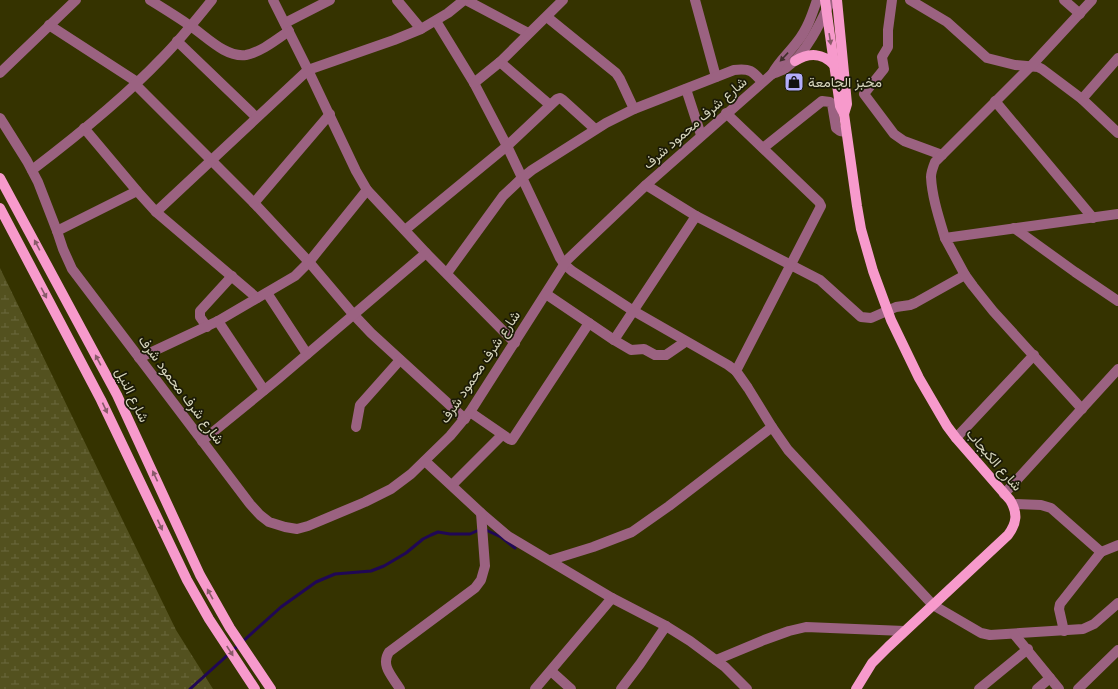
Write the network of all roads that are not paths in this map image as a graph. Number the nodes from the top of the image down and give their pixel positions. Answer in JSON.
{"nodes":[{"id":1,"x":76,"y":0,"type":"edge"},
{"id":2,"x":150,"y":0,"type":"edge"},
{"id":3,"x":212,"y":0,"type":"edge"},
{"id":4,"x":273,"y":0,"type":"edge"},
{"id":5,"x":330,"y":0,"type":"edge"},
{"id":6,"x":397,"y":0,"type":"edge"},
{"id":7,"x":465,"y":0,"type":"edge"},
{"id":8,"x":563,"y":0,"type":"edge"},
{"id":9,"x":695,"y":0,"type":"edge"},
{"id":10,"x":817,"y":0,"type":"edge"},
{"id":11,"x":825,"y":0,"type":"edge"},
{"id":12,"x":831,"y":0,"type":"edge"},
{"id":13,"x":836,"y":0,"type":"edge"},
{"id":14,"x":892,"y":0,"type":"edge"},
{"id":15,"x":910,"y":0,"type":"edge"},
{"id":16,"x":1064,"y":0,"type":"edge"},
{"id":17,"x":1092,"y":0,"type":"edge"},
{"id":18,"x":314,"y":4,"type":"edge"},
{"id":19,"x":826,"y":11,"type":"junction"},
{"id":20,"x":1080,"y":14,"type":"junction"},
{"id":21,"x":546,"y":17,"type":"junction"},
{"id":22,"x":436,"y":21,"type":"junction"},
{"id":23,"x":49,"y":25,"type":"junction"},
{"id":24,"x":191,"y":26,"type":"junction"},
{"id":25,"x":287,"y":27,"type":"junction"},
{"id":26,"x":421,"y":29,"type":"junction"},
{"id":27,"x":528,"y":33,"type":"junction"},
{"id":28,"x":178,"y":41,"type":"junction"},
{"id":29,"x":1118,"y":58,"type":"edge"},
{"id":30,"x":795,"y":61,"type":"junction"},
{"id":31,"x":500,"y":62,"type":"junction"},
{"id":32,"x":834,"y":65,"type":"junction"},
{"id":33,"x":1031,"y":66,"type":"junction"},
{"id":34,"x":308,"y":70,"type":"junction"},
{"id":35,"x":0,"y":73,"type":"edge"},
{"id":36,"x":772,"y":74,"type":"junction"},
{"id":37,"x":716,"y":77,"type":"junction"},
{"id":38,"x":762,"y":82,"type":"junction"},
{"id":39,"x":136,"y":83,"type":"junction"},
{"id":40,"x":474,"y":83,"type":"junction"},
{"id":41,"x":686,"y":89,"type":"junction"},
{"id":42,"x":1082,"y":99,"type":"junction"},
{"id":43,"x":996,"y":101,"type":"junction"},
{"id":44,"x":550,"y":106,"type":"junction"},
{"id":45,"x":634,"y":109,"type":"junction"},
{"id":46,"x":330,"y":114,"type":"junction"},
{"id":47,"x":726,"y":114,"type":"junction"},
{"id":48,"x":844,"y":114,"type":"junction"},
{"id":49,"x":256,"y":117,"type":"junction"},
{"id":50,"x":0,"y":118,"type":"edge"},
{"id":51,"x":84,"y":128,"type":"junction"},
{"id":52,"x":595,"y":129,"type":"junction"},
{"id":53,"x":846,"y":132,"type":"junction"},
{"id":54,"x":1118,"y":133,"type":"edge"},
{"id":55,"x":701,"y":136,"type":"junction"},
{"id":56,"x":507,"y":146,"type":"junction"},
{"id":57,"x":763,"y":148,"type":"junction"},
{"id":58,"x":942,"y":155,"type":"junction"},
{"id":59,"x":211,"y":160,"type":"junction"},
{"id":60,"x":32,"y":170,"type":"junction"},
{"id":61,"x":0,"y":178,"type":"edge"},
{"id":62,"x":522,"y":178,"type":"junction"},
{"id":63,"x":646,"y":185,"type":"junction"},
{"id":64,"x":136,"y":190,"type":"junction"},
{"id":65,"x":367,"y":190,"type":"junction"},
{"id":66,"x":254,"y":203,"type":"junction"},
{"id":67,"x":0,"y":208,"type":"edge"},
{"id":68,"x":156,"y":212,"type":"junction"},
{"id":69,"x":1118,"y":214,"type":"edge"},
{"id":70,"x":696,"y":216,"type":"junction"},
{"id":71,"x":1093,"y":218,"type":"junction"},
{"id":72,"x":1014,"y":228,"type":"junction"},
{"id":73,"x":405,"y":230,"type":"junction"},
{"id":74,"x":57,"y":231,"type":"junction"},
{"id":75,"x":945,"y":238,"type":"junction"},
{"id":76,"x":426,"y":253,"type":"junction"},
{"id":77,"x":309,"y":262,"type":"junction"},
{"id":78,"x":564,"y":264,"type":"junction"},
{"id":79,"x":791,"y":266,"type":"junction"},
{"id":80,"x":447,"y":273,"type":"junction"},
{"id":81,"x":965,"y":275,"type":"junction"},
{"id":82,"x":232,"y":276,"type":"junction"},
{"id":83,"x":267,"y":293,"type":"junction"},
{"id":84,"x":546,"y":294,"type":"junction"},
{"id":85,"x":257,"y":298,"type":"junction"},
{"id":86,"x":1118,"y":301,"type":"edge"},
{"id":87,"x":632,"y":310,"type":"junction"},
{"id":88,"x":888,"y":310,"type":"junction"},
{"id":89,"x":352,"y":314,"type":"junction"},
{"id":90,"x":218,"y":321,"type":"junction"},
{"id":91,"x":589,"y":323,"type":"junction"},
{"id":92,"x":207,"y":327,"type":"junction"},
{"id":93,"x":614,"y":340,"type":"junction"},
{"id":94,"x":685,"y":342,"type":"junction"},
{"id":95,"x":515,"y":343,"type":"junction"},
{"id":96,"x":306,"y":354,"type":"junction"},
{"id":97,"x":1034,"y":356,"type":"junction"},
{"id":98,"x":139,"y":358,"type":"junction"},
{"id":99,"x":400,"y":360,"type":"junction"},
{"id":100,"x":1118,"y":369,"type":"edge"},
{"id":101,"x":736,"y":371,"type":"junction"},
{"id":102,"x":264,"y":390,"type":"junction"},
{"id":103,"x":1082,"y":409,"type":"junction"},
{"id":104,"x":467,"y":415,"type":"junction"},
{"id":105,"x":356,"y":427,"type":"dead end"},
{"id":106,"x":772,"y":427,"type":"junction"},
{"id":107,"x":502,"y":435,"type":"junction"},
{"id":108,"x":956,"y":438,"type":"junction"},
{"id":109,"x":202,"y":441,"type":"junction"},
{"id":110,"x":425,"y":461,"type":"junction"},
{"id":111,"x":452,"y":485,"type":"junction"},
{"id":112,"x":1004,"y":494,"type":"junction"},
{"id":113,"x":1013,"y":504,"type":"junction"},
{"id":114,"x":481,"y":513,"type":"junction"},
{"id":115,"x":1118,"y":545,"type":"edge"},
{"id":116,"x":1101,"y":552,"type":"junction"},
{"id":117,"x":551,"y":560,"type":"junction"},
{"id":118,"x":612,"y":598,"type":"junction"},
{"id":119,"x":1118,"y":603,"type":"edge"},
{"id":120,"x":933,"y":604,"type":"junction"},
{"id":121,"x":666,"y":626,"type":"junction"},
{"id":122,"x":904,"y":631,"type":"junction"},
{"id":123,"x":1064,"y":631,"type":"junction"},
{"id":124,"x":1014,"y":634,"type":"junction"},
{"id":125,"x":1028,"y":649,"type":"junction"},
{"id":126,"x":1118,"y":650,"type":"edge"},
{"id":127,"x":716,"y":660,"type":"junction"},
{"id":128,"x":551,"y":671,"type":"junction"},
{"id":129,"x":1050,"y":678,"type":"junction"},
{"id":130,"x":255,"y":689,"type":"edge"},
{"id":131,"x":271,"y":689,"type":"edge"},
{"id":132,"x":400,"y":689,"type":"edge"},
{"id":133,"x":535,"y":689,"type":"edge"},
{"id":134,"x":571,"y":689,"type":"edge"},
{"id":135,"x":621,"y":689,"type":"edge"},
{"id":136,"x":747,"y":689,"type":"edge"},
{"id":137,"x":856,"y":689,"type":"edge"},
{"id":138,"x":979,"y":689,"type":"edge"},
{"id":139,"x":1037,"y":689,"type":"edge"},
{"id":140,"x":1059,"y":689,"type":"edge"},
{"id":141,"x":1078,"y":689,"type":"edge"}],
"edges":[{"from":1,"to":23,"type":"street"},
{"from":2,"to":24,"type":"street"},
{"from":3,"to":24,"type":"street"},
{"from":4,"to":25,"type":"street"},
{"from":5,"to":18,"type":"street"},
{"from":6,"to":26,"type":"street"},
{"from":7,"to":22,"type":"street"},
{"from":7,"to":27,"type":"street"},
{"from":8,"to":21,"type":"street"},
{"from":9,"to":37,"type":"street"},
{"from":10,"to":36,"type":"street","one_way":true},
{"from":11,"to":19,"type":"main road"},
{"from":12,"to":19,"type":"street"},
{"from":13,"to":48,"type":"main road"},
{"from":14,"to":58,"type":"street"},
{"from":15,"to":33,"type":"street"},
{"from":16,"to":20,"type":"street"},
{"from":17,"to":20,"type":"street"},
{"from":18,"to":25,"type":"street"},
{"from":19,"to":30,"type":"street"},
{"from":19,"to":32,"type":"main road","one_way":true},
{"from":20,"to":33,"type":"street"},
{"from":21,"to":27,"type":"street"},
{"from":21,"to":45,"type":"street"},
{"from":22,"to":26,"type":"street"},
{"from":22,"to":40,"type":"street"},
{"from":23,"to":35,"type":"street"},
{"from":23,"to":39,"type":"street"},
{"from":24,"to":25,"type":"street"},
{"from":24,"to":28,"type":"street"},
{"from":25,"to":34,"type":"street"},
{"from":26,"to":34,"type":"street"},
{"from":27,"to":31,"type":"street"},
{"from":28,"to":39,"type":"street"},
{"from":28,"to":49,"type":"street"},
{"from":29,"to":42,"type":"street"},
{"from":30,"to":32,"type":"main road"},
{"from":30,"to":36,"type":"street"},
{"from":31,"to":40,"type":"street"},
{"from":31,"to":44,"type":"street"},
{"from":32,"to":48,"type":"main road"},
{"from":33,"to":42,"type":"street"},
{"from":33,"to":43,"type":"street"},
{"from":34,"to":46,"type":"street"},
{"from":34,"to":49,"type":"street"},
{"from":36,"to":38,"type":"street","name":"شارع شرف محمود شرف"},
{"from":37,"to":38,"type":"street"},
{"from":37,"to":41,"type":"street"},
{"from":38,"to":47,"type":"street","name":"شارع شرف محمود شرف"},
{"from":39,"to":51,"type":"street"},
{"from":39,"to":59,"type":"street"},
{"from":40,"to":56,"type":"street"},
{"from":41,"to":45,"type":"street"},
{"from":41,"to":55,"type":"street"},
{"from":42,"to":54,"type":"street"},
{"from":43,"to":58,"type":"street"},
{"from":43,"to":71,"type":"street"},
{"from":44,"to":52,"type":"street"},
{"from":44,"to":56,"type":"street"},
{"from":45,"to":52,"type":"street"},
{"from":46,"to":65,"type":"street"},
{"from":46,"to":66,"type":"street"},
{"from":47,"to":55,"type":"street","name":"شارع شرف محمود شرف"},
{"from":47,"to":57,"type":"street"},
{"from":48,"to":53,"type":"main road","name":"شارع الكبجاب"},
{"from":49,"to":59,"type":"street"},
{"from":50,"to":60,"type":"street","name":"شارع شرف محمود شرف"},
{"from":51,"to":60,"type":"street"},
{"from":51,"to":64,"type":"street"},
{"from":52,"to":62,"type":"street"},
{"from":53,"to":57,"type":"street"},
{"from":53,"to":88,"type":"main road","name":"شارع الكبجاب"},
{"from":55,"to":63,"type":"street","name":"شارع شرف محمود شرف"},
{"from":56,"to":62,"type":"street"},
{"from":56,"to":73,"type":"street"},
{"from":57,"to":79,"type":"street"},
{"from":58,"to":75,"type":"street"},
{"from":59,"to":66,"type":"street"},
{"from":59,"to":68,"type":"street"},
{"from":60,"to":74,"type":"street","name":"شارع شرف محمود شرف"},
{"from":131,"to":61,"type":"main road","name":"شارع النيل","one_way":true},
{"from":62,"to":78,"type":"street"},
{"from":62,"to":80,"type":"street"},
{"from":63,"to":70,"type":"street"},
{"from":63,"to":78,"type":"street","name":"شارع شرف محمود شرف"},
{"from":64,"to":68,"type":"street"},
{"from":64,"to":74,"type":"street"},
{"from":65,"to":73,"type":"street"},
{"from":65,"to":77,"type":"street"},
{"from":66,"to":77,"type":"street"},
{"from":67,"to":130,"type":"main road","one_way":true},
{"from":68,"to":82,"type":"street"},
{"from":69,"to":71,"type":"street"},
{"from":70,"to":79,"type":"street"},
{"from":70,"to":87,"type":"street"},
{"from":71,"to":72,"type":"street"},
{"from":72,"to":75,"type":"street"},
{"from":72,"to":86,"type":"street"},
{"from":73,"to":76,"type":"street"},
{"from":74,"to":98,"type":"street","name":"شارع شرف محمود شرف"},
{"from":75,"to":81,"type":"street"},
{"from":76,"to":80,"type":"street"},
{"from":76,"to":89,"type":"street"},
{"from":77,"to":83,"type":"street"},
{"from":77,"to":89,"type":"street"},
{"from":78,"to":84,"type":"street","name":"شارع شرف محمود شرف"},
{"from":78,"to":87,"type":"street"},
{"from":79,"to":88,"type":"street"},
{"from":79,"to":101,"type":"street"},
{"from":80,"to":95,"type":"street"},
{"from":81,"to":88,"type":"street"},
{"from":81,"to":97,"type":"street"},
{"from":82,"to":85,"type":"street"},
{"from":82,"to":92,"type":"street"},
{"from":83,"to":85,"type":"street"},
{"from":83,"to":96,"type":"street"},
{"from":84,"to":91,"type":"street"},
{"from":84,"to":95,"type":"street","name":"شارع شرف محمود شرف"},
{"from":85,"to":90,"type":"street"},
{"from":87,"to":93,"type":"street"},
{"from":87,"to":94,"type":"street"},
{"from":88,"to":108,"type":"main road","name":"شارع الكبجاب"},
{"from":89,"to":96,"type":"street"},
{"from":89,"to":99,"type":"street"},
{"from":90,"to":92,"type":"street"},
{"from":90,"to":102,"type":"street"},
{"from":91,"to":93,"type":"street"},
{"from":91,"to":107,"type":"street"},
{"from":92,"to":98,"type":"street"},
{"from":93,"to":94,"type":"street"},
{"from":94,"to":101,"type":"street"},
{"from":95,"to":104,"type":"street","name":"شارع شرف محمود شرف"},
{"from":96,"to":102,"type":"street"},
{"from":97,"to":103,"type":"street"},
{"from":97,"to":108,"type":"street"},
{"from":98,"to":109,"type":"street","name":"شارع شرف محمود شرف"},
{"from":99,"to":104,"type":"street"},
{"from":99,"to":105,"type":"street"},
{"from":100,"to":103,"type":"street"},
{"from":101,"to":106,"type":"street"},
{"from":102,"to":109,"type":"street"},
{"from":103,"to":112,"type":"street"},
{"from":104,"to":107,"type":"street"},
{"from":104,"to":110,"type":"street","name":"شارع شرف محمود شرف"},
{"from":106,"to":117,"type":"street"},
{"from":106,"to":120,"type":"street"},
{"from":107,"to":111,"type":"street"},
{"from":108,"to":112,"type":"main road","name":"شارع الكبجاب"},
{"from":109,"to":110,"type":"street","name":"شارع شرف محمود شرف"},
{"from":110,"to":111,"type":"street"},
{"from":111,"to":114,"type":"street"},
{"from":112,"to":113,"type":"main road","name":"شارع الكبجاب"},
{"from":113,"to":116,"type":"street"},
{"from":113,"to":120,"type":"main road","name":"شارع الكبجاب"},
{"from":114,"to":117,"type":"street"},
{"from":114,"to":132,"type":"street"},
{"from":115,"to":116,"type":"street"},
{"from":116,"to":123,"type":"street"},
{"from":117,"to":118,"type":"street"},
{"from":118,"to":121,"type":"street"},
{"from":118,"to":128,"type":"street"},
{"from":119,"to":123,"type":"street"},
{"from":120,"to":122,"type":"main road","name":"شارع الكبجاب"},
{"from":120,"to":124,"type":"street"},
{"from":121,"to":127,"type":"street"},
{"from":121,"to":135,"type":"street"},
{"from":122,"to":127,"type":"street"},
{"from":122,"to":137,"type":"main road","name":"شارع الكبجاب"},
{"from":123,"to":124,"type":"street"},
{"from":124,"to":125,"type":"street"},
{"from":125,"to":129,"type":"street"},
{"from":125,"to":138,"type":"street"},
{"from":126,"to":141,"type":"street"},
{"from":127,"to":136,"type":"street"},
{"from":128,"to":133,"type":"street"},
{"from":128,"to":134,"type":"street"},
{"from":129,"to":139,"type":"street"},
{"from":129,"to":140,"type":"street"}]}
